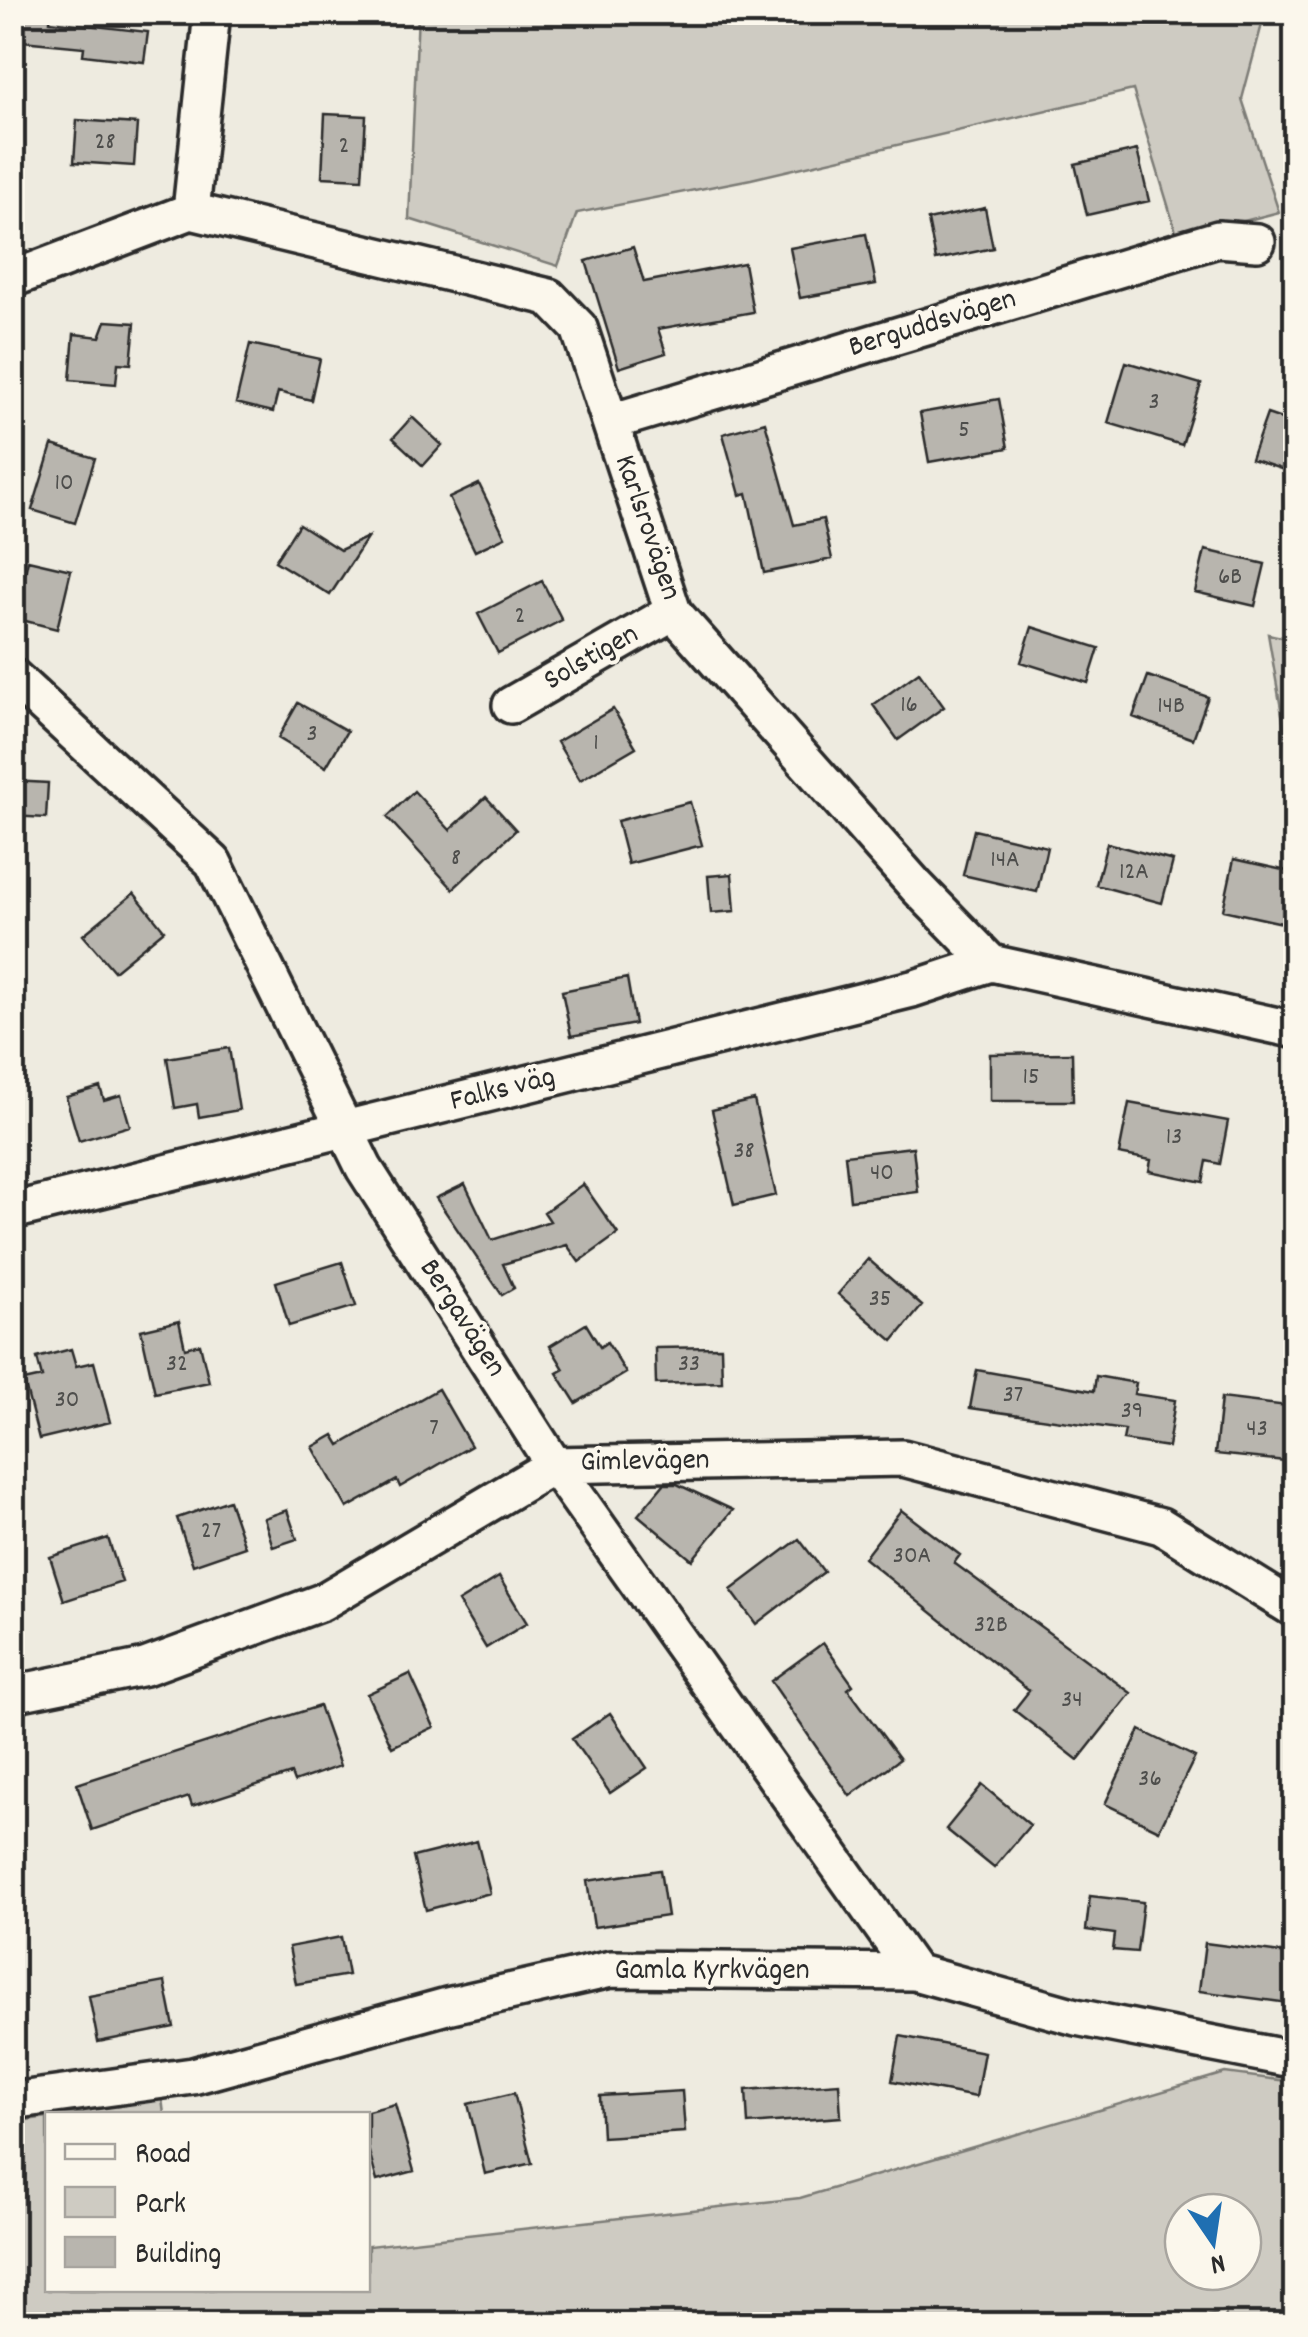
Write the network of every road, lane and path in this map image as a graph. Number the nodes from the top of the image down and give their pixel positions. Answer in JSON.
{"nodes":[{"id":1,"x":212,"y":12,"type":"edge"},
{"id":2,"x":191,"y":211,"type":"junction"},
{"id":3,"x":1257,"y":242,"type":"dead end"},
{"id":4,"x":12,"y":279,"type":"edge"},
{"id":5,"x":610,"y":422,"type":"junction"},
{"id":6,"x":674,"y":612,"type":"junction"},
{"id":7,"x":12,"y":676,"type":"edge"},
{"id":8,"x":511,"y":705,"type":"dead end"},
{"id":9,"x":990,"y":963,"type":"junction"},
{"id":10,"x":1296,"y":1030,"type":"edge"},
{"id":11,"x":342,"y":1131,"type":"junction"},
{"id":12,"x":12,"y":1210,"type":"edge"},
{"id":13,"x":554,"y":1466,"type":"junction"},
{"id":14,"x":1296,"y":1610,"type":"edge"},
{"id":15,"x":12,"y":1694,"type":"edge"},
{"id":16,"x":914,"y":1972,"type":"junction"},
{"id":17,"x":1296,"y":2060,"type":"edge"},
{"id":18,"x":12,"y":2101,"type":"edge"}],
"edges":[{"from":1,"to":2,"type":"street"},
{"from":2,"to":4,"type":"street"},
{"from":2,"to":5,"type":"street","name":"Karlsrovägen"},
{"from":3,"to":5,"type":"street","name":"Berguddsvägen"},
{"from":5,"to":6,"type":"street","name":"Karlsrovägen"},
{"from":6,"to":8,"type":"street","name":"Solstigen"},
{"from":6,"to":9,"type":"street","name":"Karlsrovägen"},
{"from":7,"to":11,"type":"street","name":"Bergavägen"},
{"from":9,"to":10,"type":"street"},
{"from":9,"to":11,"type":"street","name":"Falks väg"},
{"from":11,"to":12,"type":"street","name":"Falks väg"},
{"from":11,"to":13,"type":"street","name":"Bergavägen"},
{"from":13,"to":14,"type":"street","name":"Gimlevägen"},
{"from":13,"to":15,"type":"street","name":"Gimlevägen"},
{"from":13,"to":16,"type":"street","name":"Bergavägen"},
{"from":16,"to":17,"type":"street","name":"Gamla Kyrkvägen"},
{"from":16,"to":18,"type":"street","name":"Gamla Kyrkvägen"}]}
